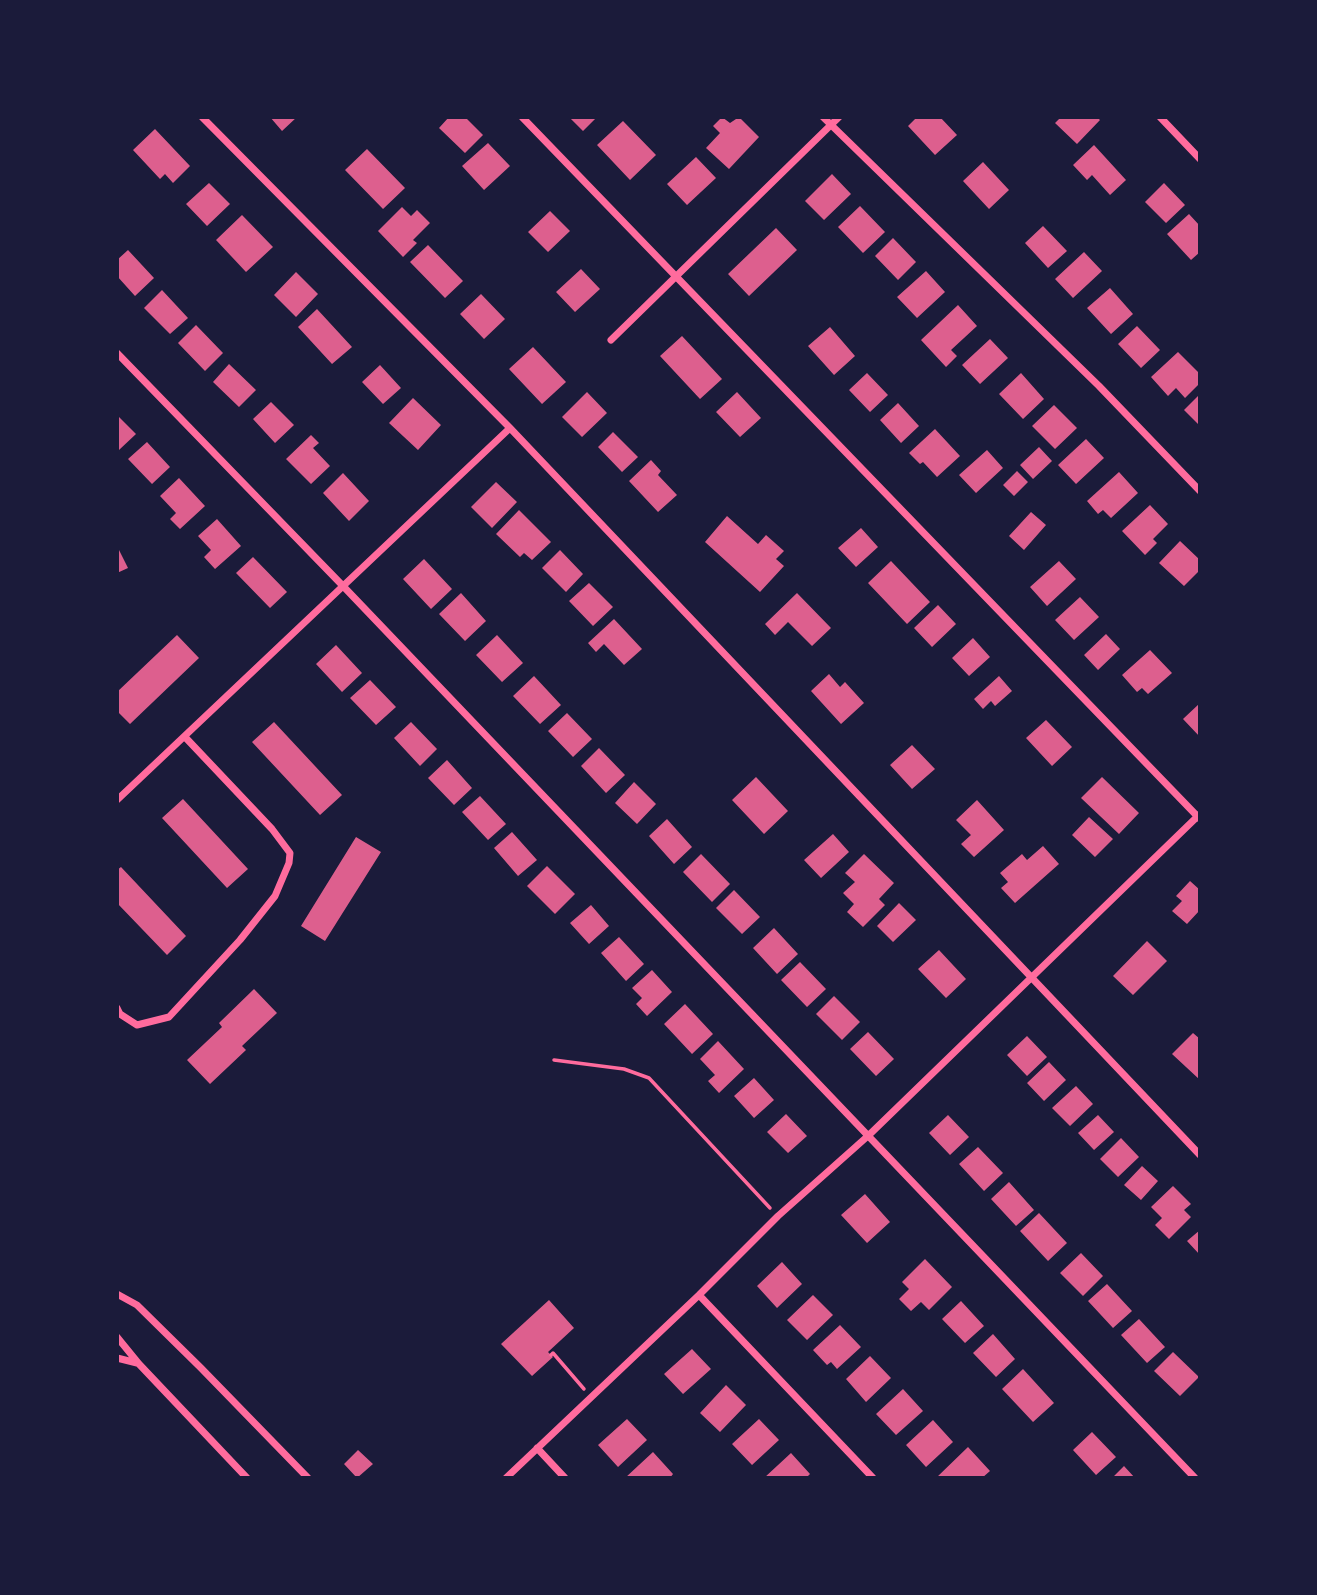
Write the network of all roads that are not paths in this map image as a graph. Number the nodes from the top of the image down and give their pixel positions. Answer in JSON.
{"nodes":[{"id":1,"x":202,"y":117,"type":"edge"},
{"id":2,"x":522,"y":117,"type":"edge"},
{"id":3,"x":823,"y":117,"type":"edge"},
{"id":4,"x":839,"y":117,"type":"edge"},
{"id":5,"x":1160,"y":117,"type":"edge"},
{"id":6,"x":832,"y":125,"type":"junction"},
{"id":7,"x":1200,"y":159,"type":"edge"},
{"id":8,"x":677,"y":277,"type":"junction"},
{"id":9,"x":611,"y":341,"type":"dead end"},
{"id":10,"x":117,"y":353,"type":"edge"},
{"id":11,"x":510,"y":428,"type":"junction"},
{"id":12,"x":1200,"y":491,"type":"edge"},
{"id":13,"x":343,"y":586,"type":"junction"},
{"id":14,"x":185,"y":737,"type":"junction"},
{"id":15,"x":117,"y":800,"type":"edge"},
{"id":16,"x":1199,"y":817,"type":"edge"},
{"id":17,"x":1032,"y":976,"type":"junction"},
{"id":18,"x":117,"y":1008,"type":"edge"},
{"id":19,"x":869,"y":1135,"type":"junction"},
{"id":20,"x":1200,"y":1155,"type":"edge"},
{"id":21,"x":117,"y":1294,"type":"edge"},
{"id":22,"x":699,"y":1295,"type":"junction"},
{"id":23,"x":117,"y":1337,"type":"edge"},
{"id":24,"x":117,"y":1358,"type":"edge"},
{"id":25,"x":139,"y":1364,"type":"junction"},
{"id":26,"x":537,"y":1448,"type":"junction"},
{"id":27,"x":247,"y":1478,"type":"edge"},
{"id":28,"x":308,"y":1478,"type":"edge"},
{"id":29,"x":506,"y":1478,"type":"edge"},
{"id":30,"x":565,"y":1478,"type":"edge"},
{"id":31,"x":873,"y":1478,"type":"edge"},
{"id":32,"x":1195,"y":1478,"type":"edge"}],
"edges":[{"from":1,"to":11,"type":"street"},
{"from":2,"to":8,"type":"street"},
{"from":3,"to":6,"type":"street"},
{"from":4,"to":6,"type":"street"},
{"from":5,"to":7,"type":"street"},
{"from":6,"to":8,"type":"street"},
{"from":6,"to":12,"type":"street"},
{"from":8,"to":9,"type":"street"},
{"from":8,"to":16,"type":"street"},
{"from":10,"to":13,"type":"street"},
{"from":11,"to":13,"type":"street"},
{"from":11,"to":17,"type":"street"},
{"from":13,"to":14,"type":"street"},
{"from":13,"to":19,"type":"street"},
{"from":14,"to":15,"type":"street"},
{"from":14,"to":18,"type":"street"},
{"from":16,"to":17,"type":"street"},
{"from":17,"to":19,"type":"street"},
{"from":17,"to":20,"type":"street"},
{"from":19,"to":22,"type":"street"},
{"from":19,"to":32,"type":"street"},
{"from":21,"to":28,"type":"street"},
{"from":22,"to":26,"type":"street"},
{"from":22,"to":31,"type":"street"},
{"from":23,"to":25,"type":"street"},
{"from":24,"to":25,"type":"street"},
{"from":25,"to":27,"type":"street"},
{"from":26,"to":29,"type":"street"},
{"from":26,"to":30,"type":"street"}]}
